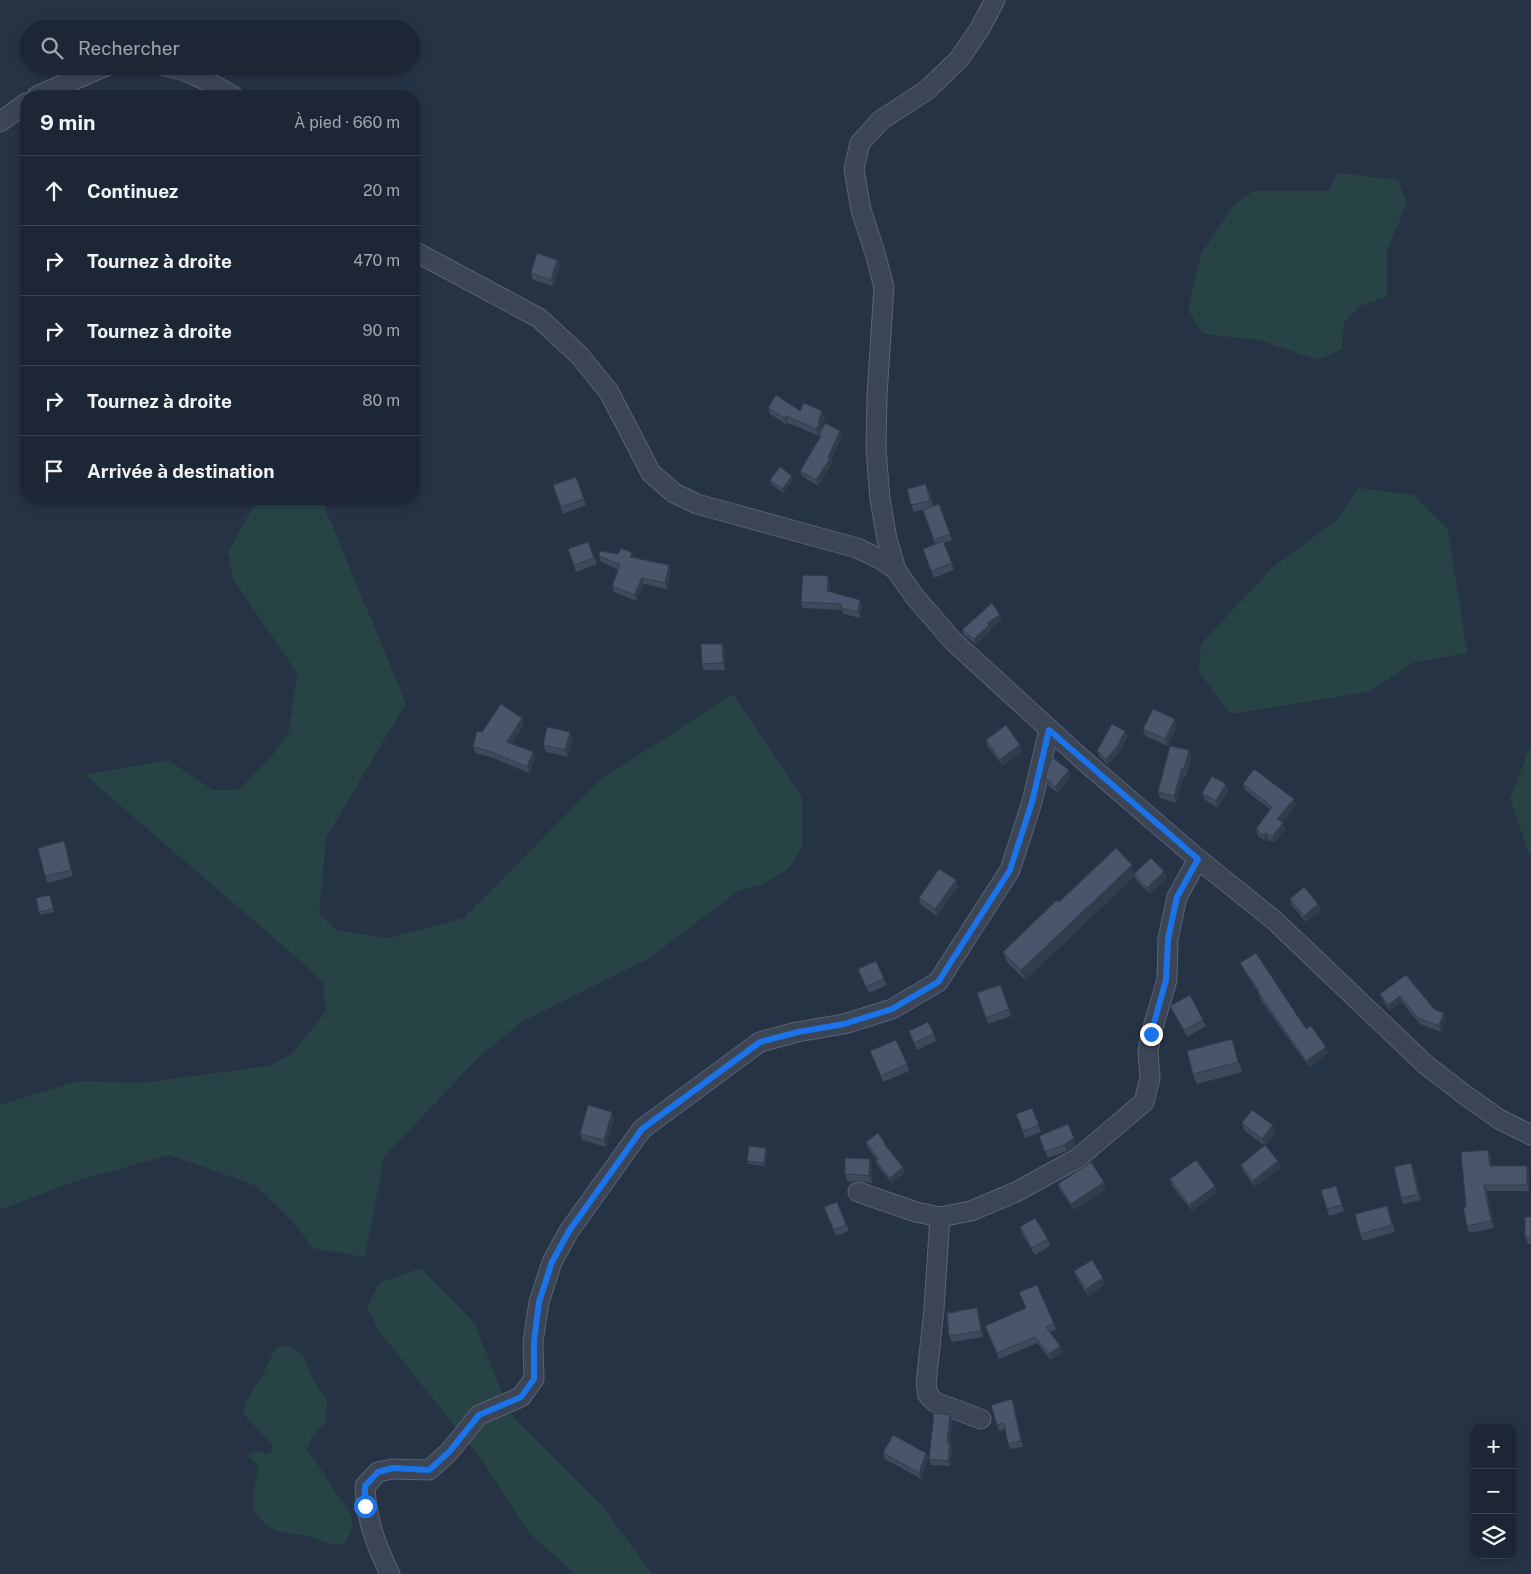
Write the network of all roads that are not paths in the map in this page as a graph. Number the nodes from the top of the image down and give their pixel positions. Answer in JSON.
{"nodes":[{"id":1,"x":995,"y":0,"type":"edge"},
{"id":2,"x":85,"y":75,"type":"edge"},
{"id":3,"x":193,"y":75,"type":"edge"},
{"id":4,"x":51,"y":90,"type":"edge"},
{"id":5,"x":223,"y":90,"type":"edge"},
{"id":6,"x":20,"y":107,"type":"edge"},
{"id":7,"x":0,"y":122,"type":"edge"},
{"id":8,"x":420,"y":254,"type":"edge"},
{"id":9,"x":896,"y":570,"type":"junction"},
{"id":10,"x":1049,"y":730,"type":"junction"},
{"id":11,"x":1198,"y":859,"type":"junction"},
{"id":12,"x":1531,"y":1135,"type":"edge"},
{"id":13,"x":858,"y":1192,"type":"dead end"},
{"id":14,"x":940,"y":1217,"type":"junction"},
{"id":15,"x":981,"y":1418,"type":"dead end"},
{"id":16,"x":390,"y":1574,"type":"edge"}],
"edges":[{"from":1,"to":9,"type":"street"},
{"from":2,"to":4,"type":"street"},
{"from":3,"to":5,"type":"street"},
{"from":6,"to":7,"type":"street"},
{"from":8,"to":9,"type":"street"},
{"from":9,"to":10,"type":"street"},
{"from":10,"to":11,"type":"street"},
{"from":10,"to":16,"type":"street"},
{"from":11,"to":12,"type":"street"},
{"from":11,"to":14,"type":"street"},
{"from":13,"to":14,"type":"street"},
{"from":14,"to":15,"type":"street"}]}
